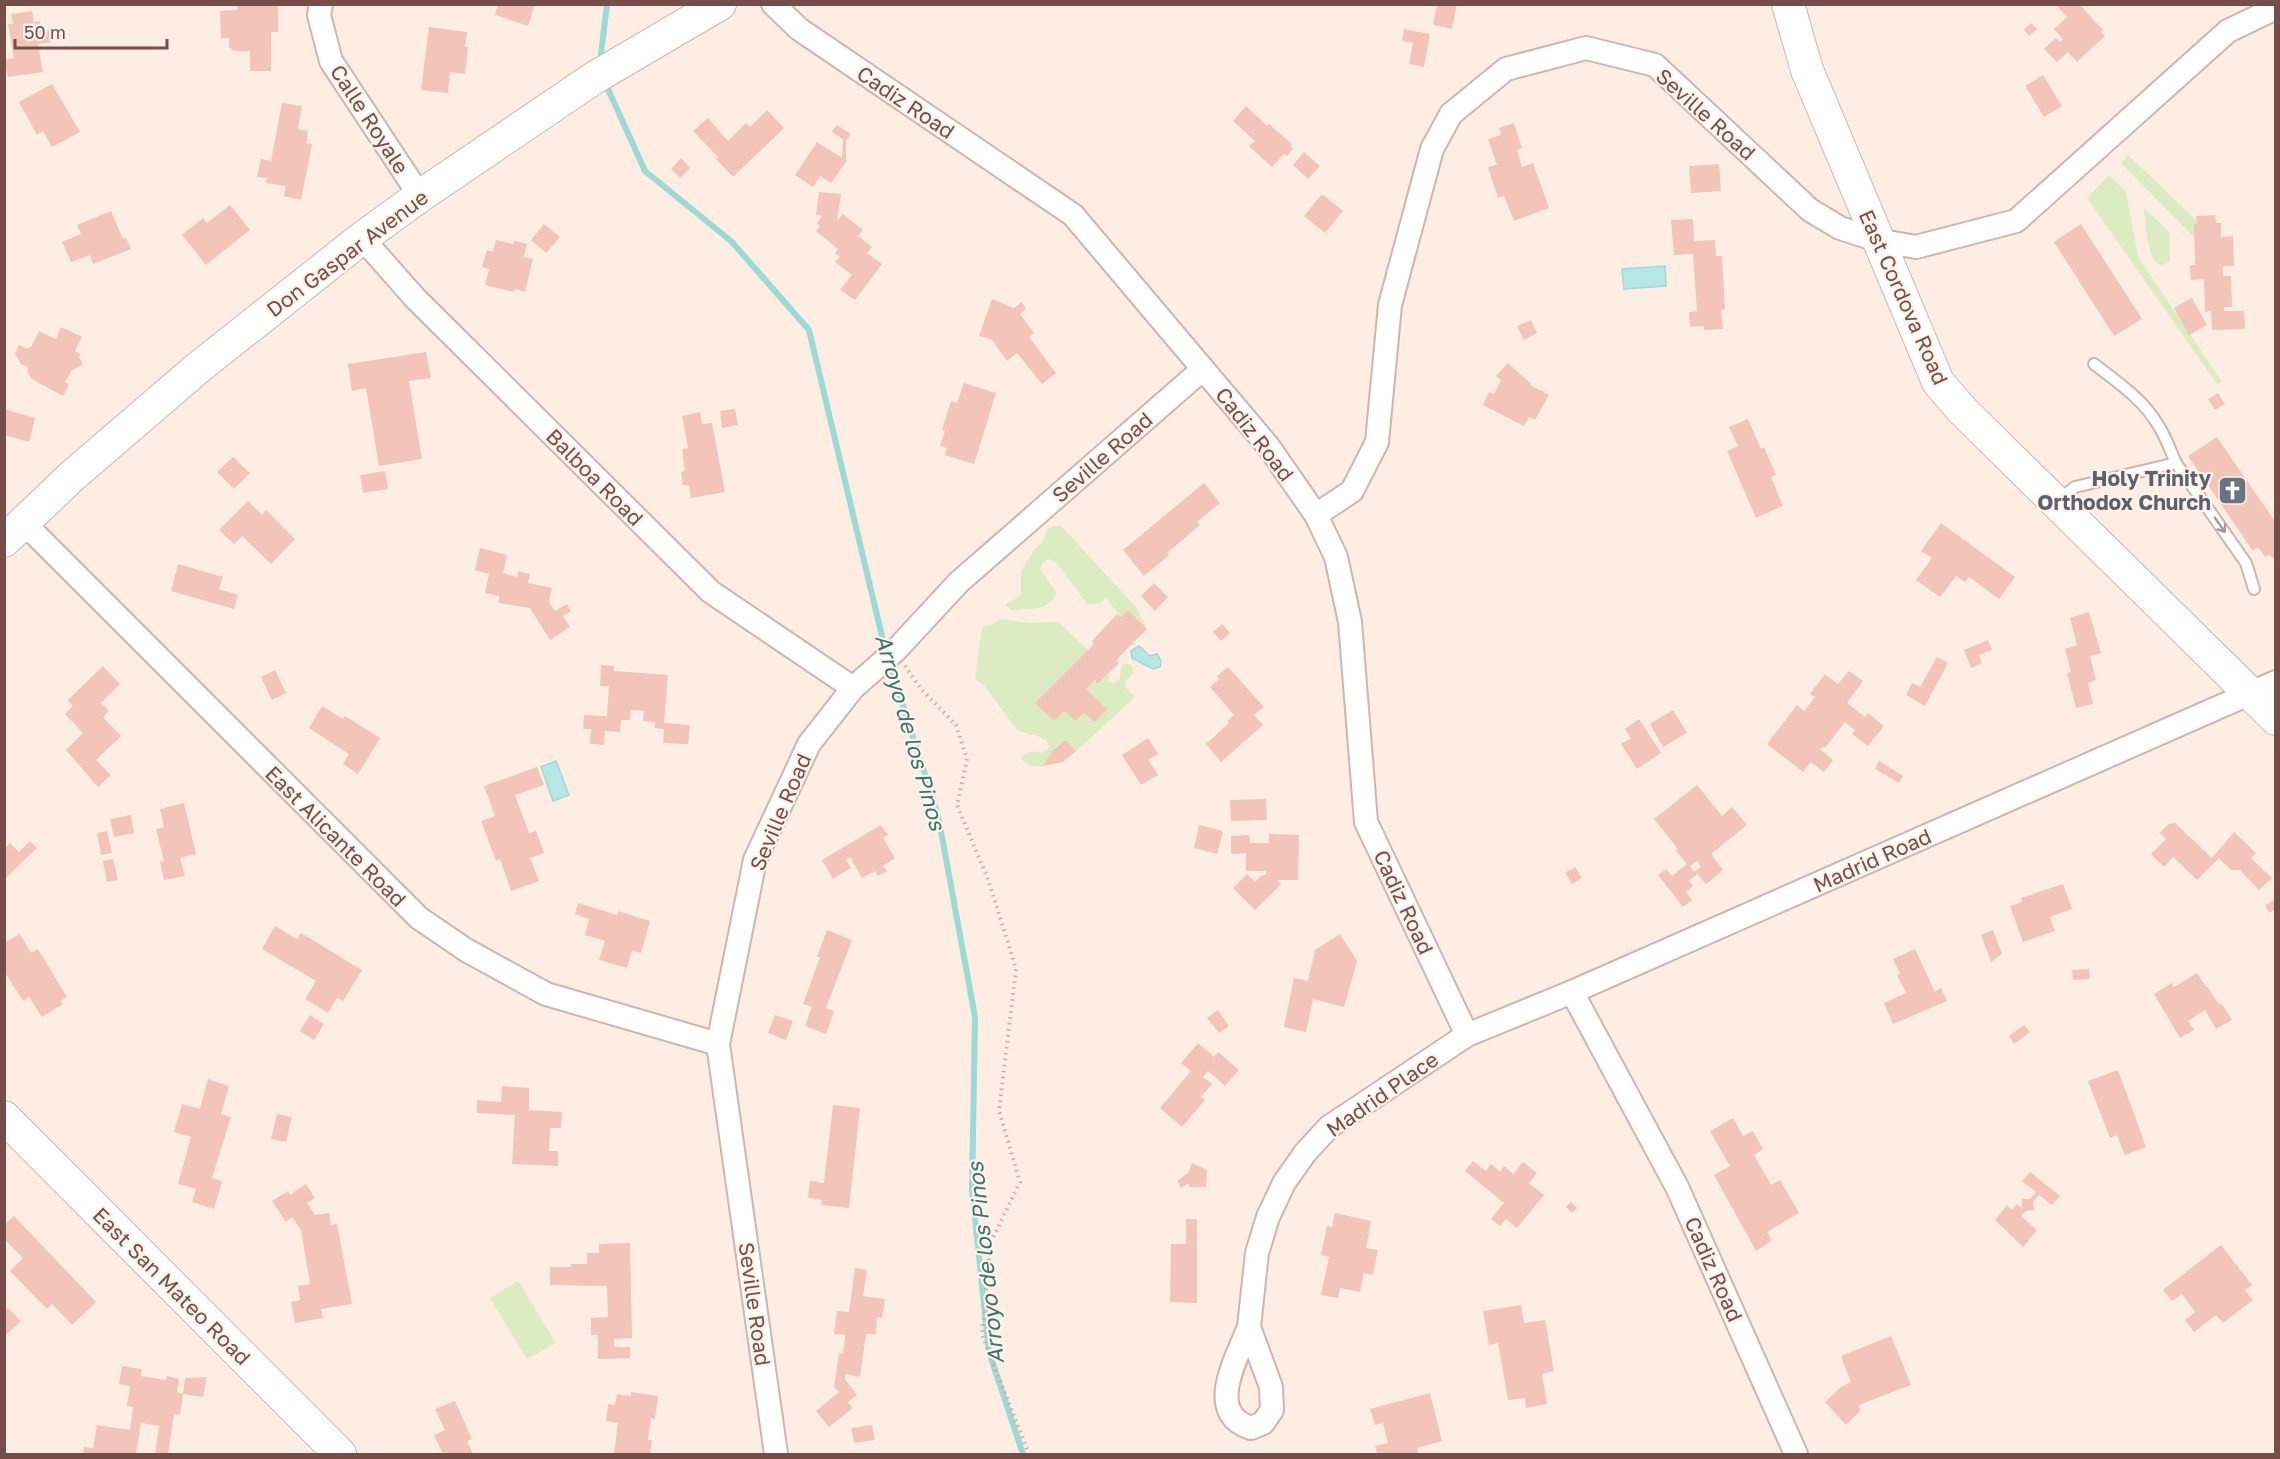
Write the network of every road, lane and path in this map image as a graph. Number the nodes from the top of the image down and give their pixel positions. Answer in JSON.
{"nodes":[{"id":1,"x":321,"y":4,"type":"edge"},
{"id":2,"x":720,"y":4,"type":"edge"},
{"id":3,"x":773,"y":4,"type":"edge"},
{"id":4,"x":1788,"y":4,"type":"edge"},
{"id":5,"x":2276,"y":8,"type":"edge"},
{"id":6,"x":420,"y":196,"type":"junction"},
{"id":7,"x":362,"y":238,"type":"junction"},
{"id":8,"x":1877,"y":240,"type":"junction"},
{"id":9,"x":2094,"y":364,"type":"dead end"},
{"id":10,"x":1203,"y":369,"type":"junction"},
{"id":11,"x":2176,"y":463,"type":"junction"},
{"id":12,"x":2055,"y":502,"type":"junction"},
{"id":13,"x":1316,"y":515,"type":"junction"},
{"id":14,"x":14,"y":531,"type":"edge"},
{"id":15,"x":2254,"y":589,"type":"dead end"},
{"id":16,"x":895,"y":651,"type":"junction"},
{"id":17,"x":853,"y":688,"type":"junction"},
{"id":18,"x":2263,"y":688,"type":"edge"},
{"id":19,"x":2276,"y":719,"type":"edge"},
{"id":20,"x":1572,"y":992,"type":"junction"},
{"id":21,"x":1467,"y":1035,"type":"junction"},
{"id":22,"x":718,"y":1044,"type":"junction"},
{"id":23,"x":4,"y":1117,"type":"edge"},
{"id":24,"x":1249,"y":1327,"type":"dead end"},
{"id":25,"x":340,"y":1455,"type":"edge"},
{"id":26,"x":776,"y":1455,"type":"edge"},
{"id":27,"x":1029,"y":1455,"type":"edge"},
{"id":28,"x":1796,"y":1455,"type":"edge"}],
"edges":[{"from":1,"to":6,"type":"street","name":"Calle Royale"},
{"from":2,"to":6,"type":"street","name":"Don Gaspar Avenue"},
{"from":3,"to":10,"type":"street","name":"Cadiz Road"},
{"from":4,"to":8,"type":"street","name":"East Cordova Road"},
{"from":5,"to":8,"type":"street","name":"Seville Road"},
{"from":6,"to":7,"type":"street","name":"Don Gaspar Avenue"},
{"from":7,"to":14,"type":"street","name":"Don Gaspar Avenue"},
{"from":7,"to":17,"type":"street","name":"Balboa Road"},
{"from":8,"to":12,"type":"street","name":"East Cordova Road"},
{"from":8,"to":13,"type":"street","name":"Seville Road"},
{"from":9,"to":11,"type":"lane"},
{"from":10,"to":13,"type":"street","name":"Cadiz Road"},
{"from":10,"to":16,"type":"street","name":"Seville Road"},
{"from":11,"to":12,"type":"lane"},
{"from":11,"to":15,"type":"lane","one_way":true},
{"from":12,"to":18,"type":"street","name":"East Cordova Road"},
{"from":13,"to":21,"type":"street","name":"Cadiz Road"},
{"from":14,"to":22,"type":"street","name":"East Alicante Road"},
{"from":16,"to":17,"type":"street","name":"Seville Road"},
{"from":16,"to":27,"type":"path"},
{"from":17,"to":22,"type":"street","name":"Seville Road"},
{"from":18,"to":19,"type":"street","name":"East Cordova Road"},
{"from":18,"to":20,"type":"street","name":"Madrid Road"},
{"from":20,"to":21,"type":"street","name":"Madrid Road"},
{"from":20,"to":28,"type":"street","name":"Cadiz Road"},
{"from":21,"to":24,"type":"street","name":"Madrid Place"},
{"from":22,"to":26,"type":"street","name":"Seville Road"},
{"from":23,"to":25,"type":"street","name":"East San Mateo Road"}]}
